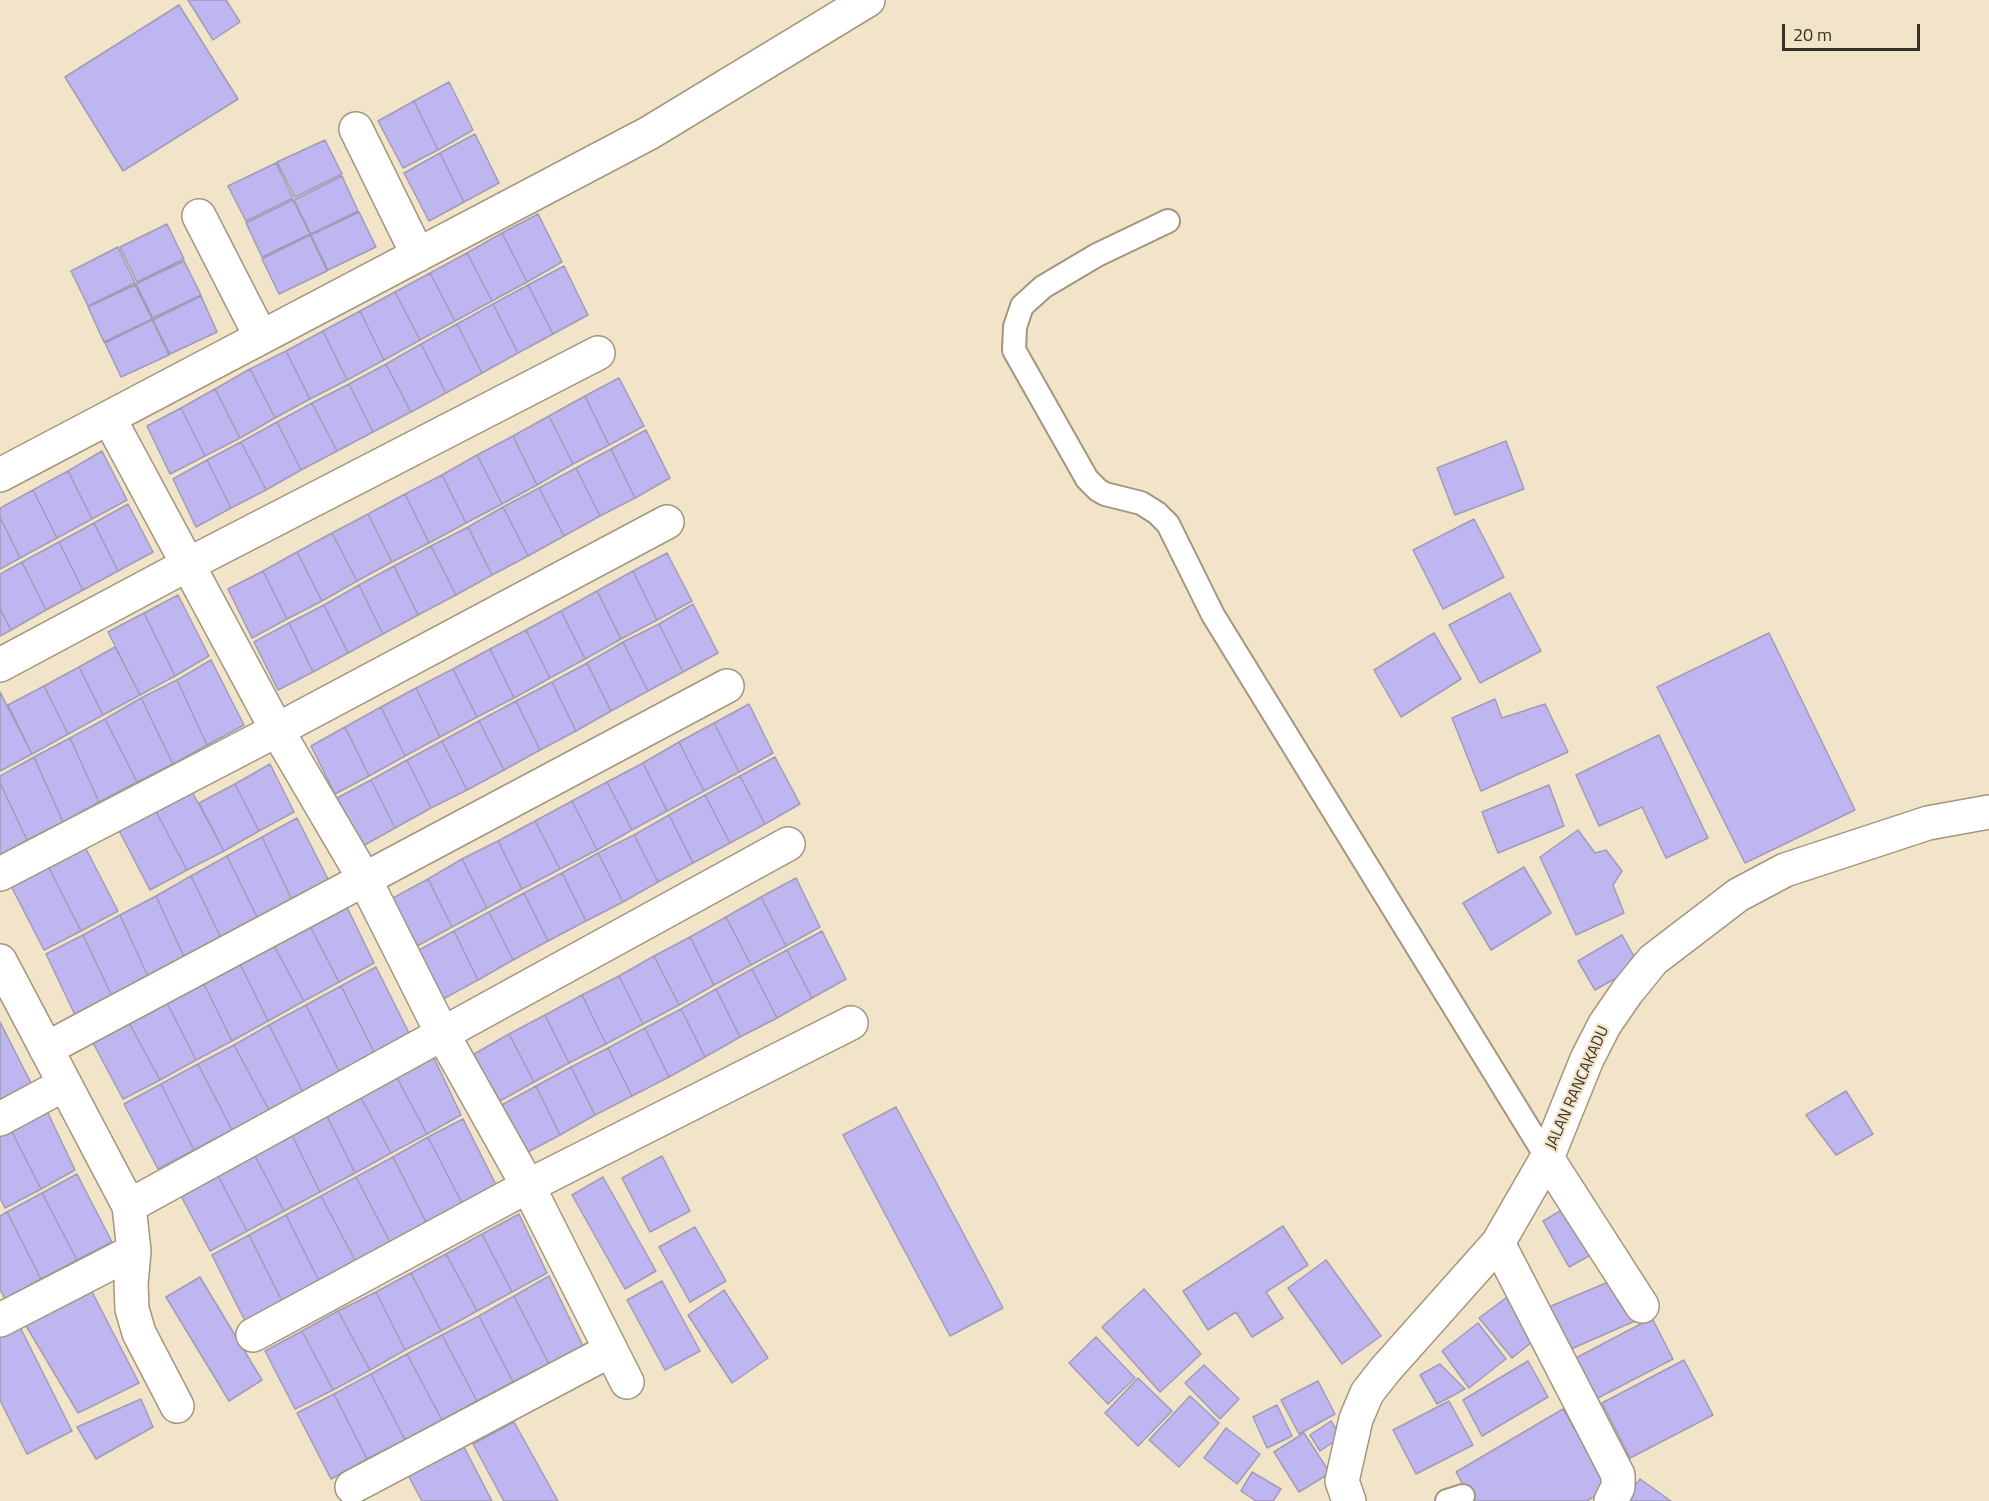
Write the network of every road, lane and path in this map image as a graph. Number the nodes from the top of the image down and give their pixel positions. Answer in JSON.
{"nodes":[{"id":1,"x":868,"y":0,"type":"edge"},
{"id":2,"x":356,"y":129,"type":"dead end"},
{"id":3,"x":199,"y":216,"type":"dead end"},
{"id":4,"x":1168,"y":221,"type":"dead end"},
{"id":5,"x":418,"y":255,"type":"junction"},
{"id":6,"x":261,"y":337,"type":"junction"},
{"id":7,"x":598,"y":353,"type":"dead end"},
{"id":8,"x":109,"y":418,"type":"junction"},
{"id":9,"x":0,"y":475,"type":"edge"},
{"id":10,"x":667,"y":522,"type":"dead end"},
{"id":11,"x":187,"y":565,"type":"junction"},
{"id":12,"x":0,"y":665,"type":"edge"},
{"id":13,"x":727,"y":686,"type":"dead end"},
{"id":14,"x":277,"y":730,"type":"junction"},
{"id":15,"x":1989,"y":812,"type":"edge"},
{"id":16,"x":788,"y":844,"type":"dead end"},
{"id":17,"x":0,"y":874,"type":"edge"},
{"id":18,"x":365,"y":880,"type":"junction"},
{"id":19,"x":0,"y":961,"type":"edge"},
{"id":20,"x":851,"y":1023,"type":"dead end"},
{"id":21,"x":442,"y":1033,"type":"junction"},
{"id":22,"x":46,"y":1049,"type":"junction"},
{"id":23,"x":65,"y":1084,"type":"junction"},
{"id":24,"x":0,"y":1119,"type":"edge"},
{"id":25,"x":1547,"y":1158,"type":"junction"},
{"id":26,"x":528,"y":1186,"type":"junction"},
{"id":27,"x":129,"y":1206,"type":"junction"},
{"id":28,"x":1498,"y":1243,"type":"junction"},
{"id":29,"x":134,"y":1251,"type":"junction"},
{"id":30,"x":1642,"y":1306,"type":"dead end"},
{"id":31,"x":0,"y":1320,"type":"edge"},
{"id":32,"x":253,"y":1335,"type":"dead end"},
{"id":33,"x":611,"y":1350,"type":"junction"},
{"id":34,"x":627,"y":1382,"type":"dead end"},
{"id":35,"x":177,"y":1406,"type":"dead end"},
{"id":36,"x":352,"y":1487,"type":"dead end"},
{"id":37,"x":1349,"y":1501,"type":"edge"},
{"id":38,"x":1611,"y":1501,"type":"edge"}],
"edges":[{"from":1,"to":5,"type":"street"},
{"from":2,"to":5,"type":"street"},
{"from":3,"to":6,"type":"street"},
{"from":4,"to":25,"type":"lane"},
{"from":5,"to":6,"type":"street"},
{"from":6,"to":8,"type":"street"},
{"from":7,"to":11,"type":"street"},
{"from":8,"to":9,"type":"street"},
{"from":8,"to":11,"type":"street"},
{"from":10,"to":14,"type":"street"},
{"from":11,"to":12,"type":"street"},
{"from":11,"to":14,"type":"street"},
{"from":13,"to":18,"type":"street"},
{"from":14,"to":17,"type":"street"},
{"from":14,"to":18,"type":"street"},
{"from":15,"to":25,"type":"street","name":"JALAN RANCAKADU"},
{"from":16,"to":21,"type":"street"},
{"from":18,"to":21,"type":"street"},
{"from":18,"to":22,"type":"street"},
{"from":19,"to":22,"type":"street"},
{"from":20,"to":26,"type":"street"},
{"from":21,"to":26,"type":"street"},
{"from":21,"to":27,"type":"street"},
{"from":22,"to":23,"type":"street"},
{"from":23,"to":24,"type":"street"},
{"from":23,"to":27,"type":"street"},
{"from":25,"to":28,"type":"street","name":"JALAN RANCAKADU"},
{"from":25,"to":30,"type":"street"},
{"from":26,"to":32,"type":"street"},
{"from":26,"to":33,"type":"street"},
{"from":27,"to":29,"type":"street"},
{"from":28,"to":37,"type":"street","name":"JALAN RANCAKADU"},
{"from":28,"to":38,"type":"street"},
{"from":29,"to":31,"type":"street"},
{"from":29,"to":35,"type":"street"},
{"from":33,"to":34,"type":"street"},
{"from":33,"to":36,"type":"street"}]}
